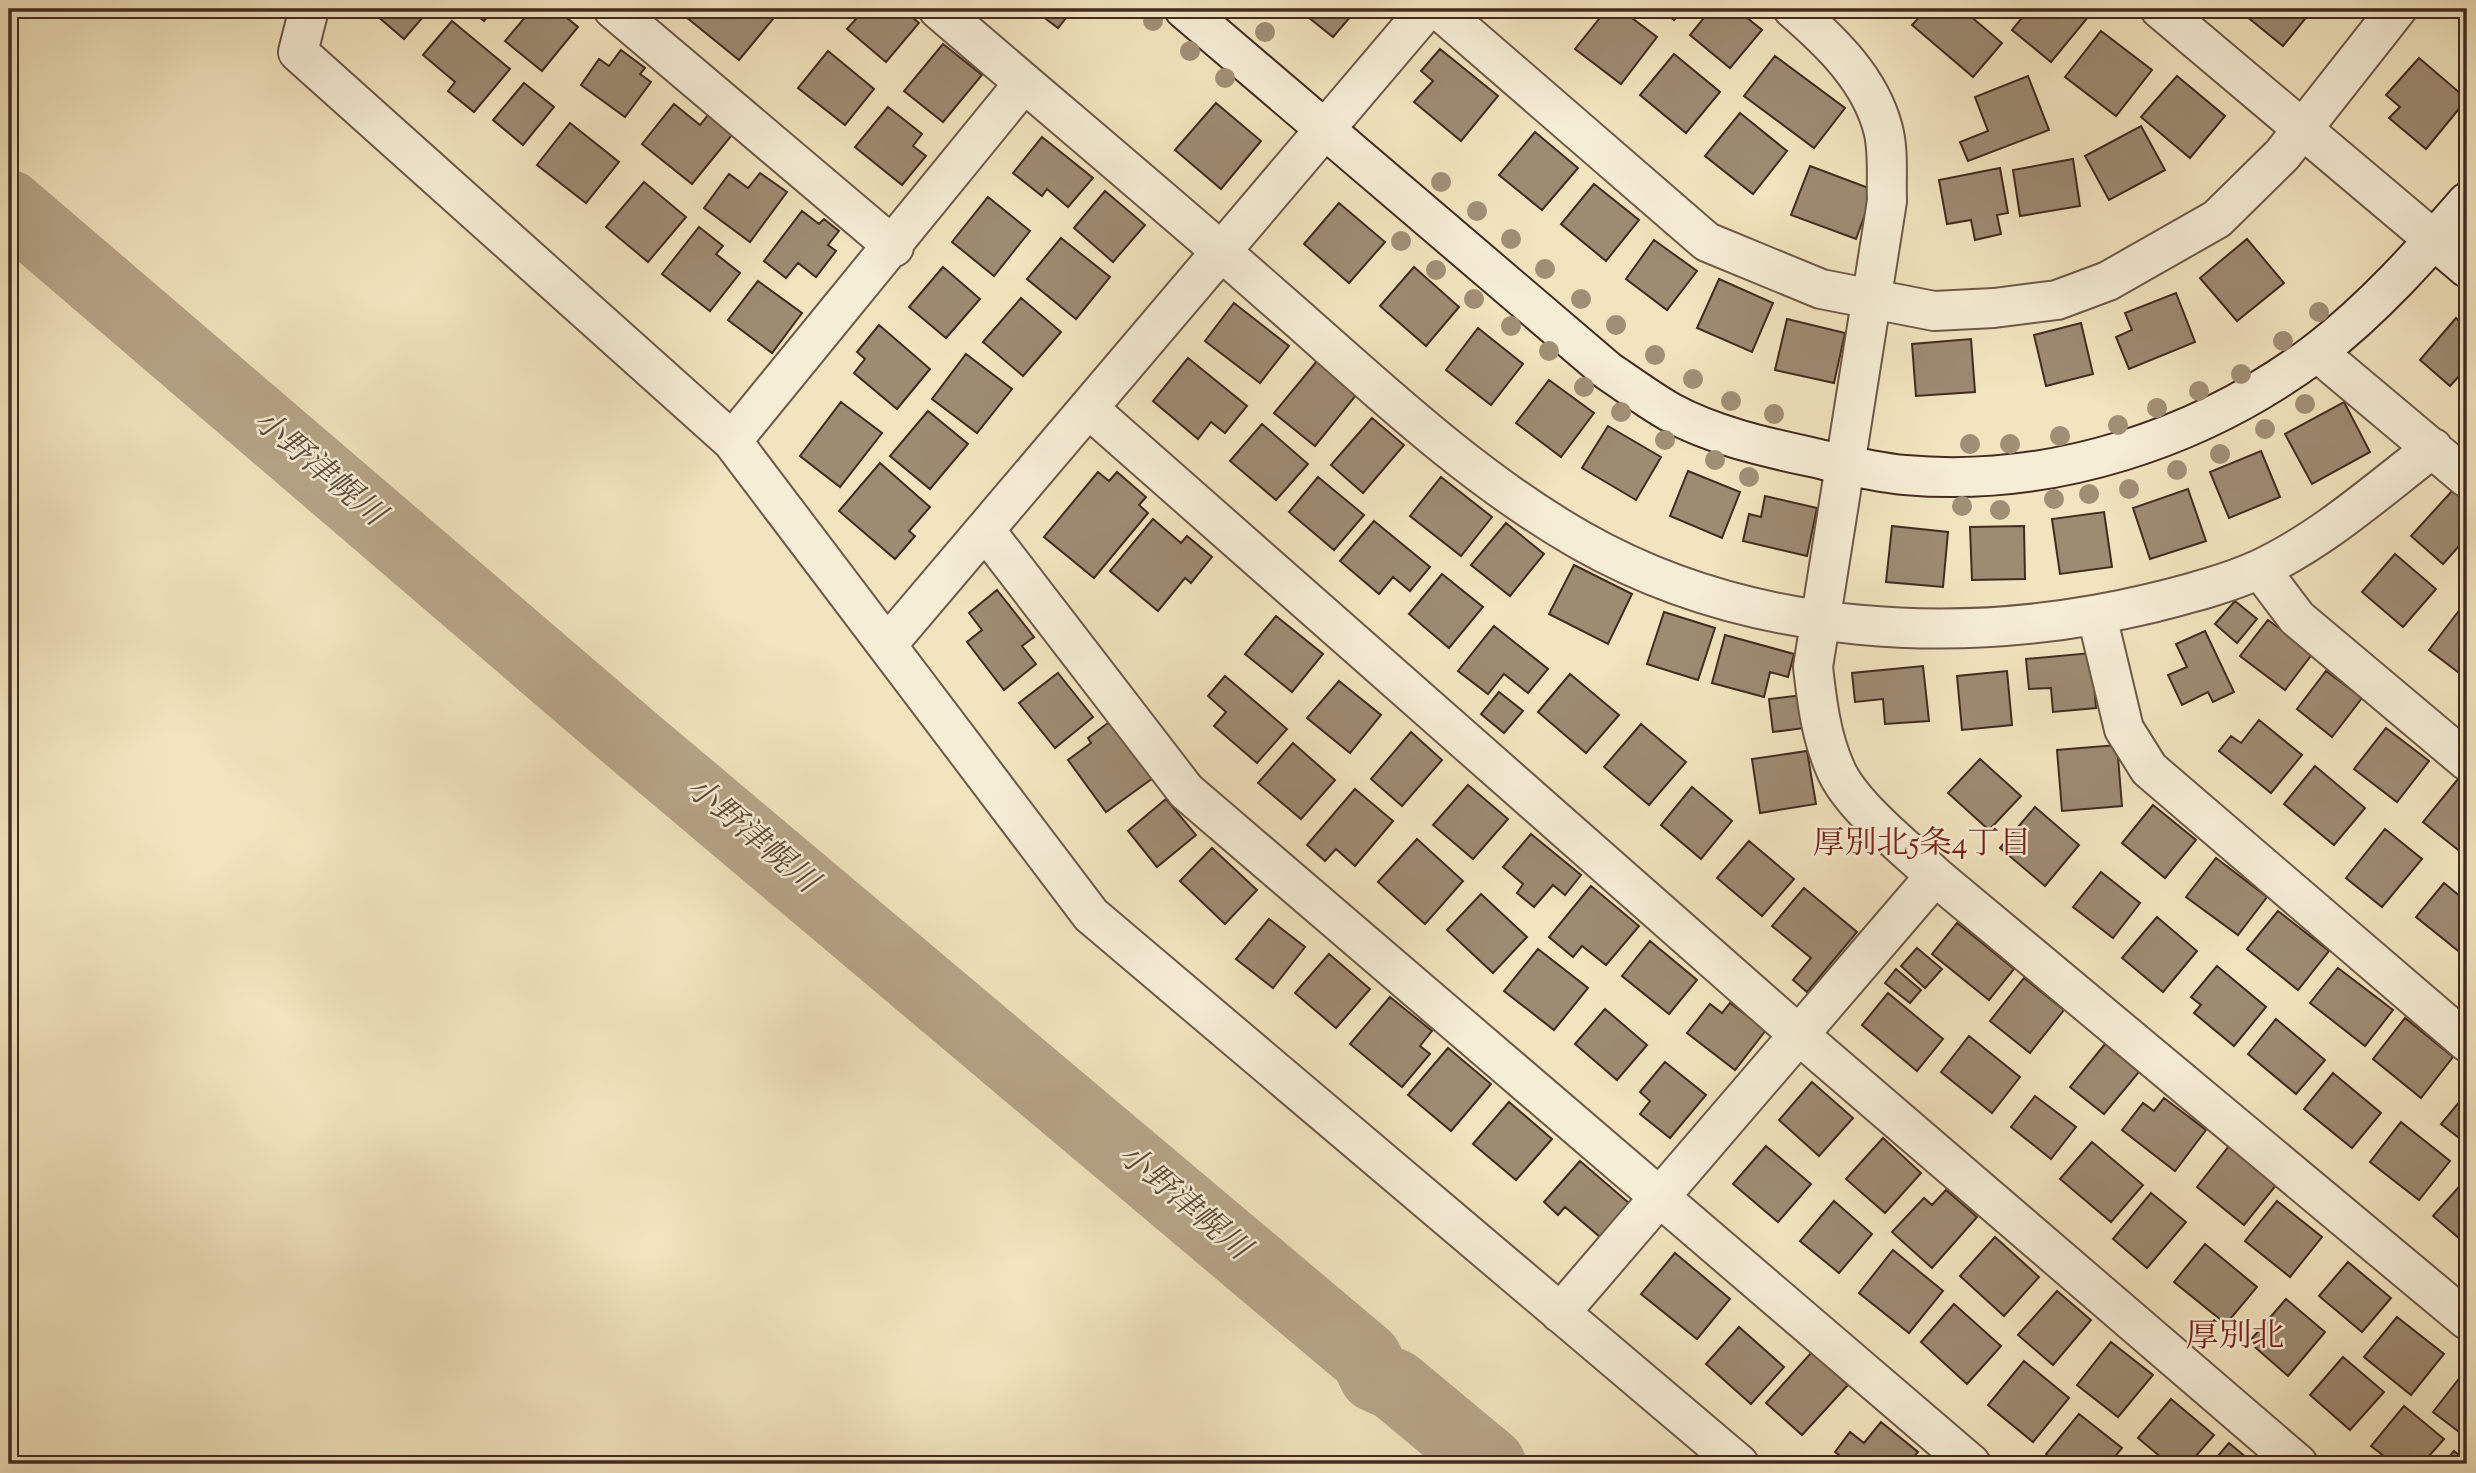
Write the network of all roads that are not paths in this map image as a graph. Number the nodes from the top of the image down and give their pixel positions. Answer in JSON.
{"nodes":[{"id":1,"x":309,"y":9,"type":"edge"},
{"id":2,"x":613,"y":9,"type":"edge"},
{"id":3,"x":938,"y":9,"type":"edge"},
{"id":4,"x":1184,"y":9,"type":"edge"},
{"id":5,"x":1427,"y":9,"type":"edge"},
{"id":6,"x":1438,"y":9,"type":"edge"},
{"id":7,"x":1793,"y":9,"type":"edge"},
{"id":8,"x":2160,"y":9,"type":"edge"},
{"id":9,"x":2398,"y":9,"type":"edge"},
{"id":10,"x":1024,"y":83,"type":"junction"},
{"id":11,"x":1324,"y":127,"type":"junction"},
{"id":12,"x":2303,"y":130,"type":"junction"},
{"id":13,"x":2467,"y":202,"type":"edge"},
{"id":14,"x":2434,"y":240,"type":"junction"},
{"id":15,"x":894,"y":247,"type":"junction"},
{"id":16,"x":1220,"y":250,"type":"junction"},
{"id":17,"x":2467,"y":268,"type":"edge"},
{"id":18,"x":1871,"y":300,"type":"junction"},
{"id":19,"x":2317,"y":352,"type":"junction"},
{"id":20,"x":1088,"y":408,"type":"junction"},
{"id":21,"x":732,"y":441,"type":"junction"},
{"id":22,"x":2433,"y":448,"type":"junction"},
{"id":23,"x":1845,"y":465,"type":"junction"},
{"id":24,"x":2467,"y":478,"type":"edge"},
{"id":25,"x":985,"y":530,"type":"junction"},
{"id":26,"x":2260,"y":569,"type":"junction"},
{"id":27,"x":2097,"y":616,"type":"junction"},
{"id":28,"x":1820,"y":620,"type":"junction"},
{"id":29,"x":887,"y":645,"type":"junction"},
{"id":30,"x":2467,"y":761,"type":"edge"},
{"id":31,"x":1935,"y":876,"type":"junction"},
{"id":32,"x":1799,"y":1035,"type":"junction"},
{"id":33,"x":2467,"y":1042,"type":"edge"},
{"id":34,"x":1660,"y":1197,"type":"junction"},
{"id":35,"x":1560,"y":1313,"type":"junction"},
{"id":36,"x":2467,"y":1320,"type":"edge"},
{"id":37,"x":1739,"y":1464,"type":"edge"},
{"id":38,"x":1971,"y":1464,"type":"edge"},
{"id":39,"x":2298,"y":1464,"type":"edge"}],
"edges":[{"from":1,"to":21,"type":"street"},
{"from":2,"to":15,"type":"street"},
{"from":3,"to":10,"type":"street"},
{"from":4,"to":11,"type":"street"},
{"from":5,"to":11,"type":"street"},
{"from":6,"to":18,"type":"street"},
{"from":7,"to":18,"type":"street"},
{"from":8,"to":12,"type":"street"},
{"from":9,"to":12,"type":"street"},
{"from":10,"to":15,"type":"street"},
{"from":10,"to":16,"type":"street"},
{"from":11,"to":16,"type":"street"},
{"from":11,"to":23,"type":"street"},
{"from":12,"to":14,"type":"street"},
{"from":12,"to":18,"type":"street"},
{"from":13,"to":14,"type":"street"},
{"from":14,"to":17,"type":"street"},
{"from":14,"to":19,"type":"street"},
{"from":15,"to":21,"type":"street"},
{"from":16,"to":20,"type":"street"},
{"from":16,"to":28,"type":"street"},
{"from":18,"to":23,"type":"street"},
{"from":19,"to":22,"type":"street"},
{"from":19,"to":23,"type":"street"},
{"from":20,"to":25,"type":"street"},
{"from":20,"to":32,"type":"street"},
{"from":21,"to":29,"type":"street"},
{"from":22,"to":24,"type":"street"},
{"from":22,"to":26,"type":"street"},
{"from":23,"to":28,"type":"street"},
{"from":25,"to":29,"type":"street"},
{"from":25,"to":34,"type":"street"},
{"from":26,"to":27,"type":"street"},
{"from":26,"to":30,"type":"street"},
{"from":27,"to":28,"type":"street"},
{"from":27,"to":33,"type":"street"},
{"from":28,"to":31,"type":"street"},
{"from":29,"to":35,"type":"street"},
{"from":31,"to":32,"type":"street"},
{"from":31,"to":36,"type":"street"},
{"from":32,"to":34,"type":"street"},
{"from":32,"to":39,"type":"street"},
{"from":34,"to":35,"type":"street"},
{"from":34,"to":38,"type":"street"},
{"from":35,"to":37,"type":"street"}]}
